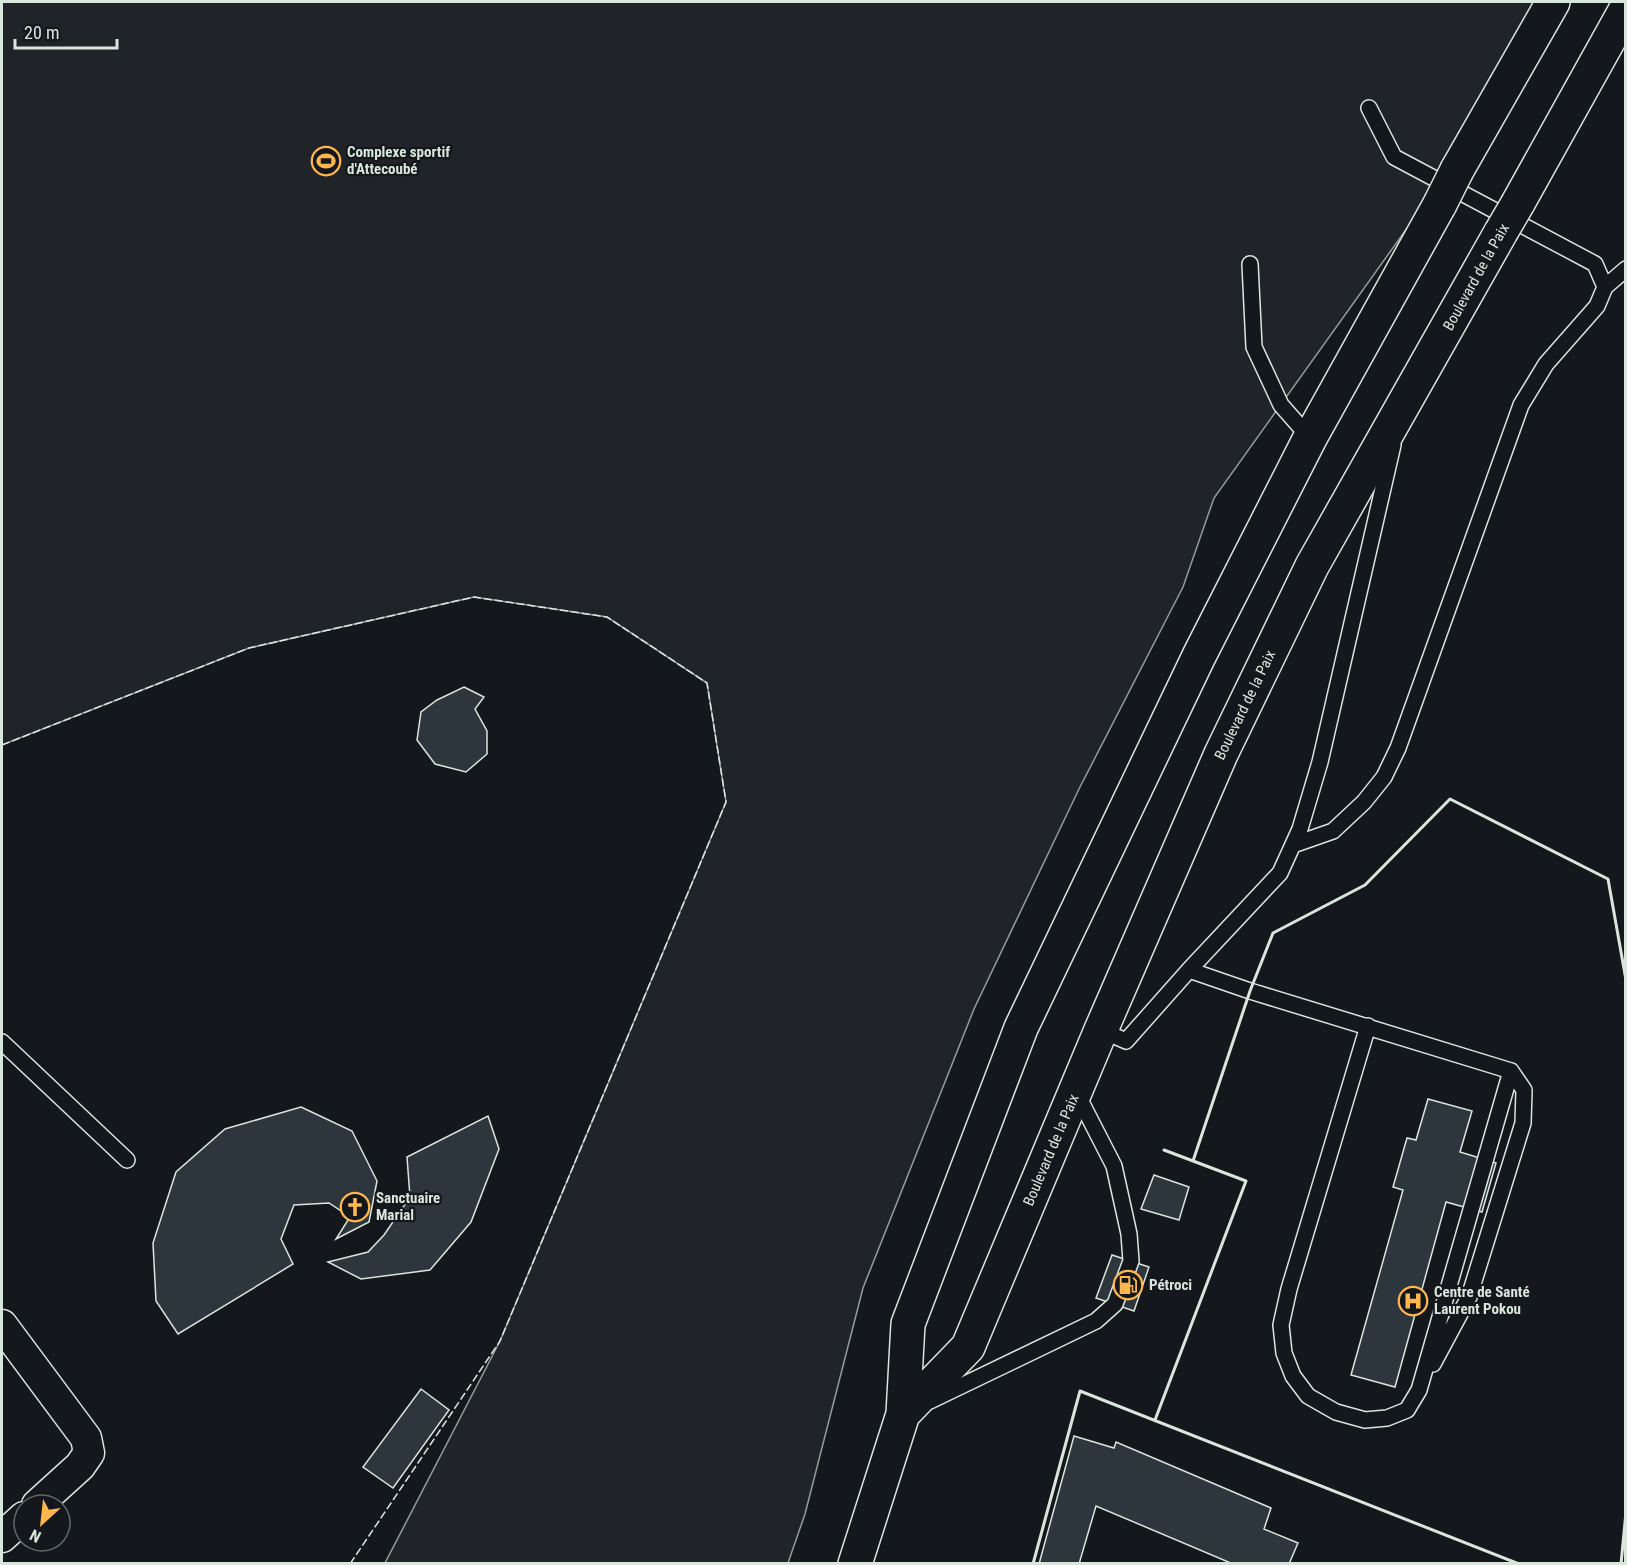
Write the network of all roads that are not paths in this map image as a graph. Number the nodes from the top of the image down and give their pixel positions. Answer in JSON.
{"nodes":[{"id":1,"x":1553,"y":2,"type":"edge"},
{"id":2,"x":1626,"y":9,"type":"edge"},
{"id":3,"x":1369,"y":108,"type":"dead end"},
{"id":4,"x":1250,"y":264,"type":"dead end"},
{"id":5,"x":1626,"y":269,"type":"edge"},
{"id":6,"x":1605,"y":287,"type":"junction"},
{"id":7,"x":1401,"y":408,"type":"junction"},
{"id":8,"x":1310,"y":438,"type":"junction"},
{"id":9,"x":1293,"y":845,"type":"junction"},
{"id":10,"x":1189,"y":970,"type":"junction"},
{"id":11,"x":1368,"y":1026,"type":"junction"},
{"id":12,"x":1101,"y":1030,"type":"junction"},
{"id":13,"x":2,"y":1042,"type":"edge"},
{"id":14,"x":1511,"y":1071,"type":"junction"},
{"id":15,"x":1076,"y":1091,"type":"junction"},
{"id":16,"x":127,"y":1160,"type":"dead end"},
{"id":17,"x":2,"y":1325,"type":"edge"},
{"id":18,"x":1419,"y":1390,"type":"junction"},
{"id":19,"x":903,"y":1414,"type":"junction"},
{"id":20,"x":50,"y":1493,"type":"edge"},
{"id":21,"x":855,"y":1563,"type":"edge"}],
"edges":[{"from":1,"to":8,"type":"main road","name":"Boulevard de la Paix","bridge":true},
{"from":2,"to":7,"type":"main road","name":"Boulevard de la Paix","bridge":true},
{"from":3,"to":6,"type":"lane"},
{"from":4,"to":8,"type":"lane"},
{"from":5,"to":6,"type":"lane"},
{"from":6,"to":9,"type":"lane"},
{"from":7,"to":9,"type":"lane"},
{"from":7,"to":12,"type":"main road","name":"Boulevard de la Paix"},
{"from":8,"to":19,"type":"main road","name":"Boulevard de la Paix"},
{"from":9,"to":10,"type":"lane"},
{"from":10,"to":11,"type":"lane"},
{"from":10,"to":12,"type":"lane"},
{"from":11,"to":14,"type":"lane"},
{"from":11,"to":18,"type":"lane"},
{"from":12,"to":15,"type":"main road","name":"Boulevard de la Paix"},
{"from":13,"to":16,"type":"lane"},
{"from":14,"to":18,"type":"lane"},
{"from":14,"to":18,"type":"lane"},
{"from":15,"to":19,"type":"main road","name":"Boulevard de la Paix"},
{"from":15,"to":19,"type":"lane"},
{"from":17,"to":20,"type":"street"},
{"from":19,"to":21,"type":"main road","name":"Boulevard de la Paix"}]}
